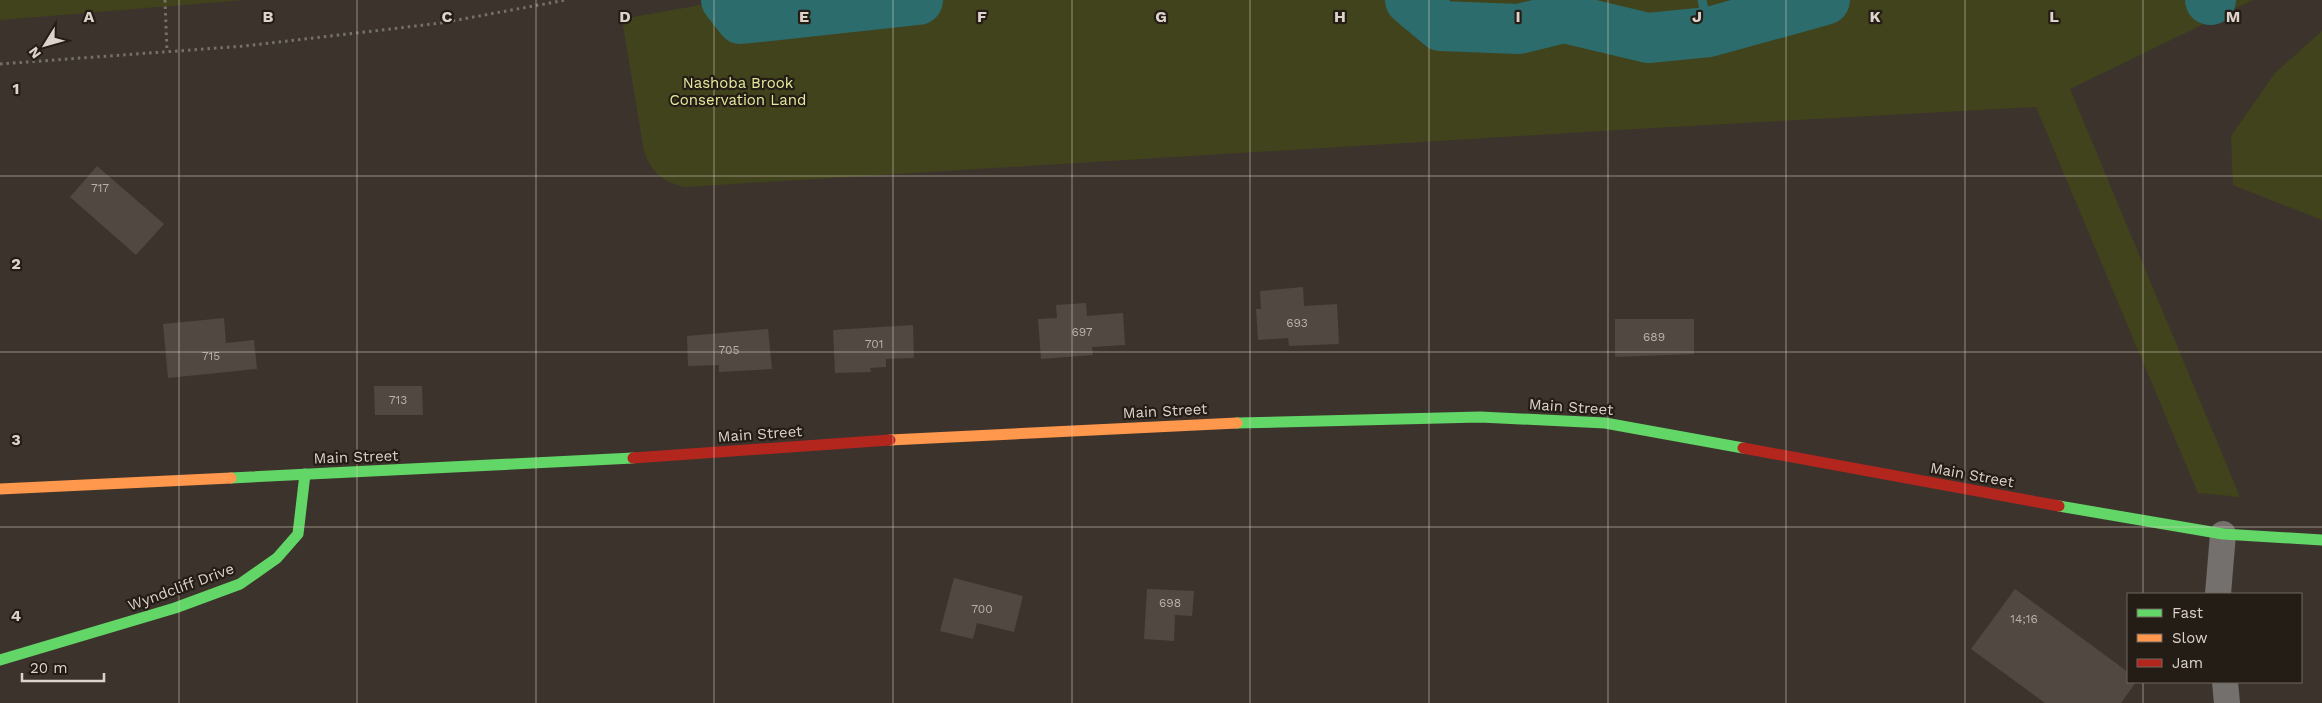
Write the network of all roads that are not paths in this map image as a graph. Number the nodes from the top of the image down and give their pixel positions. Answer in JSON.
{"nodes":[{"id":1,"x":305,"y":474,"type":"junction"},
{"id":2,"x":0,"y":489,"type":"edge"},
{"id":3,"x":2223,"y":534,"type":"junction"},
{"id":4,"x":2322,"y":540,"type":"edge"},
{"id":5,"x":2218,"y":593,"type":"edge"},
{"id":6,"x":0,"y":660,"type":"edge"},
{"id":7,"x":2225,"y":683,"type":"edge"},
{"id":8,"x":2226,"y":703,"type":"edge"}],
"edges":[{"from":1,"to":2,"type":"main road","name":"Main Street"},
{"from":1,"to":3,"type":"main road","name":"Main Street"},
{"from":1,"to":6,"type":"main road","name":"Wyndcliff Drive"},
{"from":3,"to":4,"type":"main road","name":"Main Street"},
{"from":3,"to":5,"type":"street"},
{"from":7,"to":8,"type":"street"}]}
